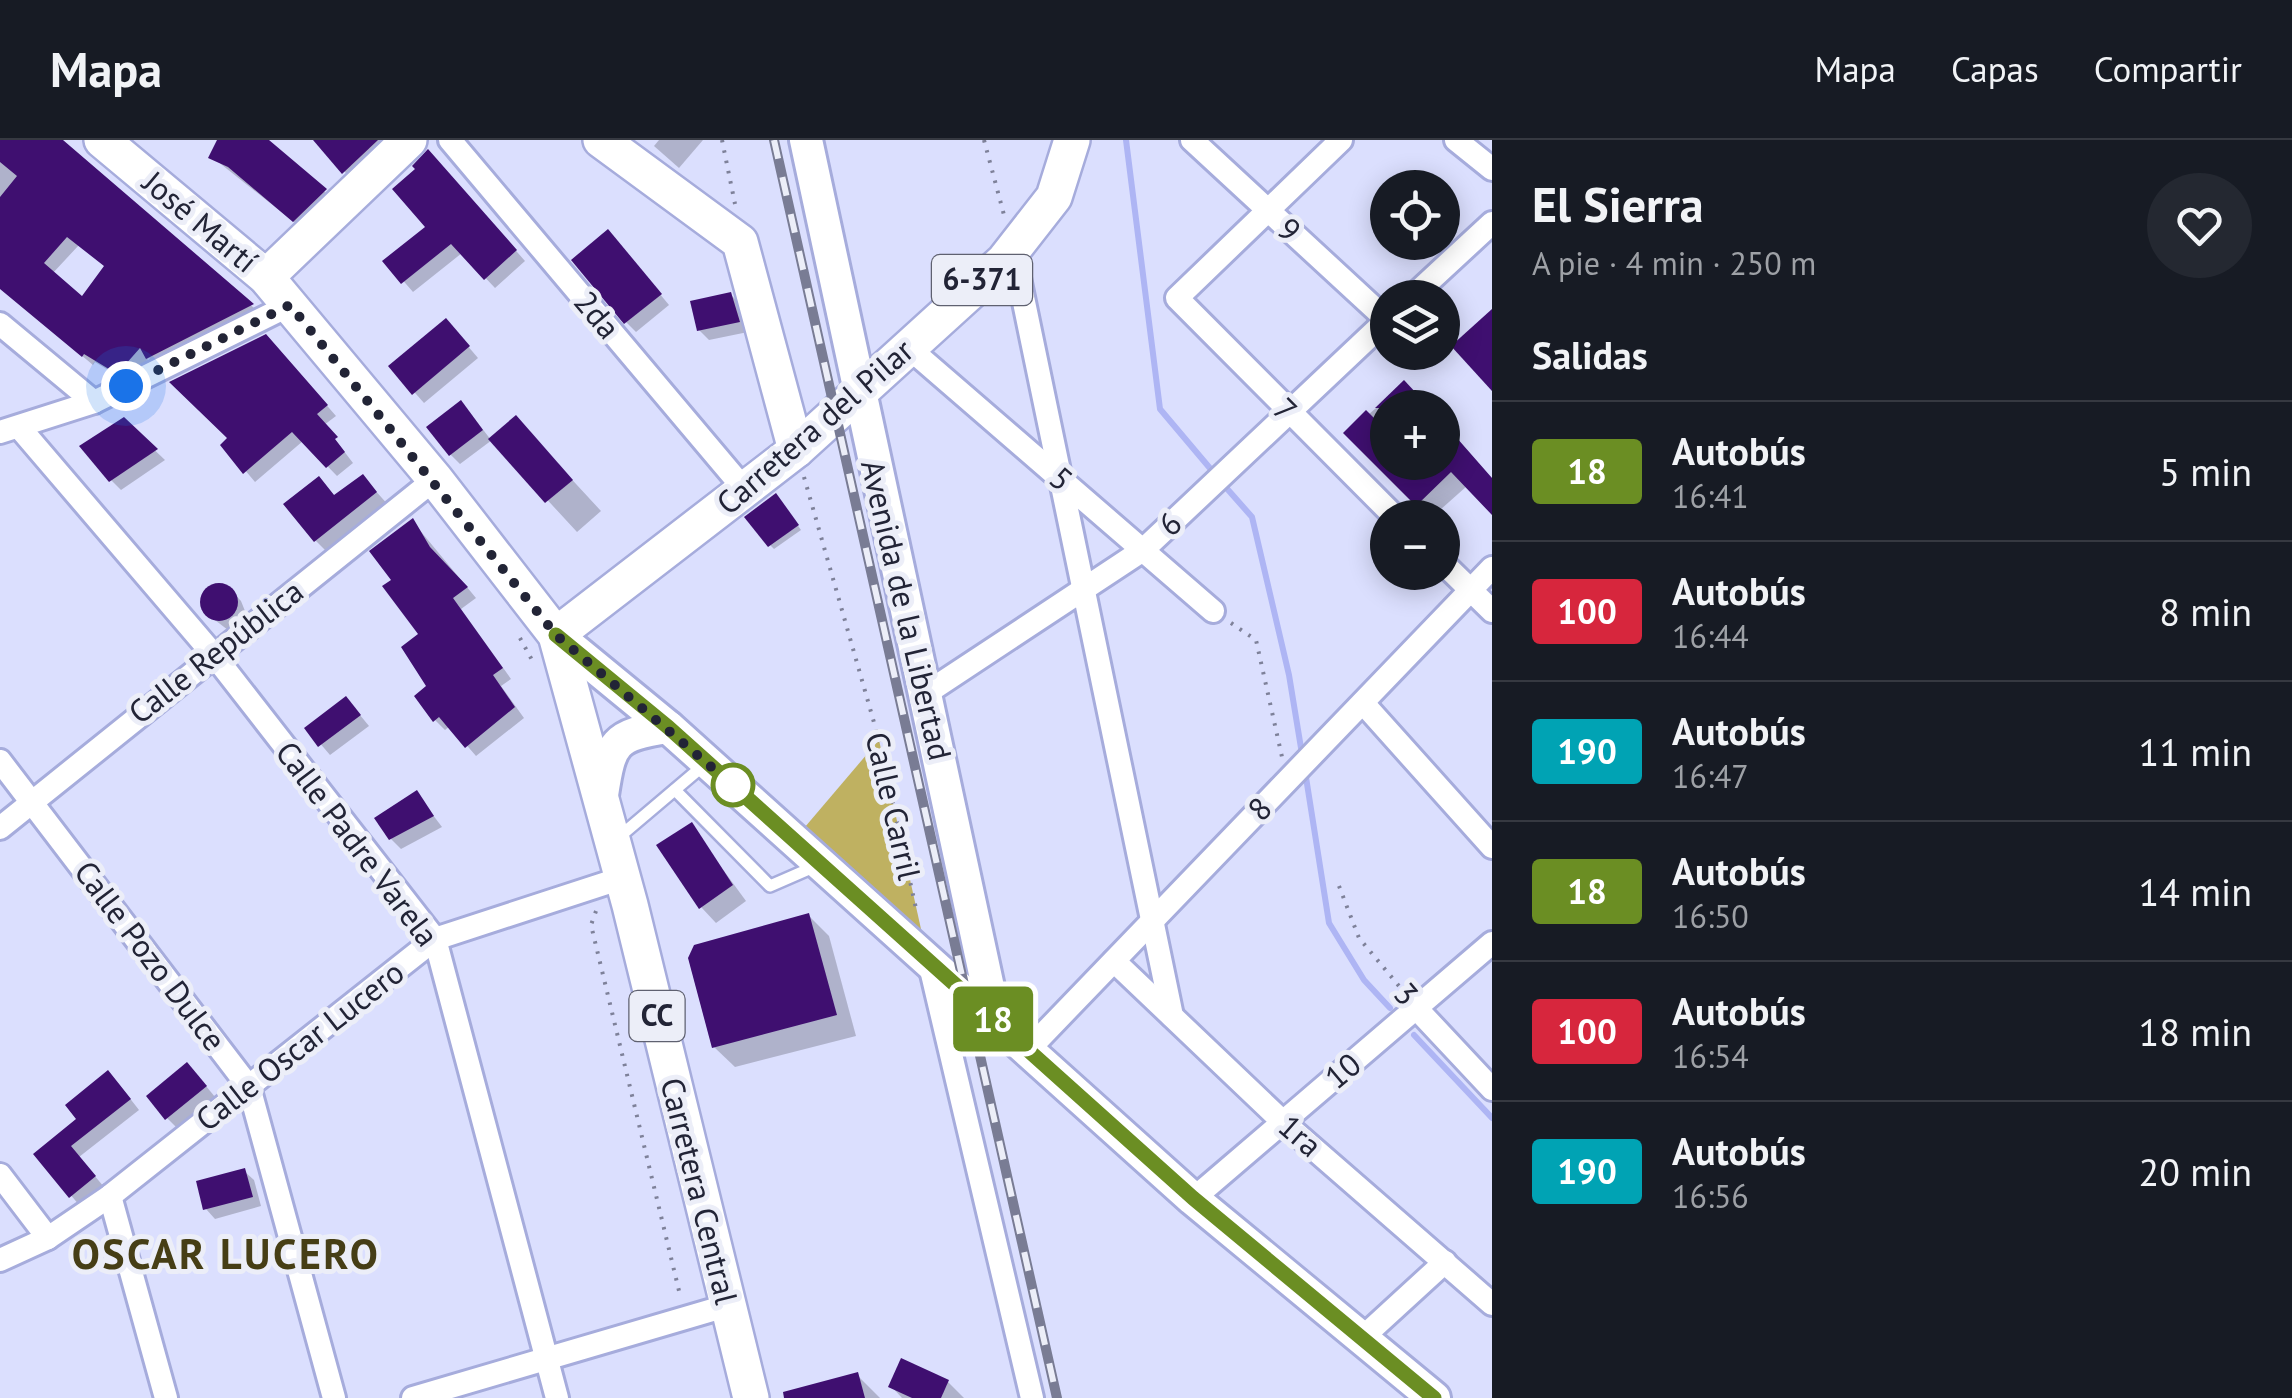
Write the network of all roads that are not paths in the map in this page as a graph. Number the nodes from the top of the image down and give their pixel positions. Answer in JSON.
{"nodes":[{"id":1,"x":409,"y":140,"type":"edge"},
{"id":2,"x":450,"y":140,"type":"edge"},
{"id":3,"x":601,"y":140,"type":"edge"},
{"id":4,"x":806,"y":140,"type":"edge"},
{"id":5,"x":1072,"y":140,"type":"edge"},
{"id":6,"x":1192,"y":140,"type":"edge"},
{"id":7,"x":1341,"y":140,"type":"edge"},
{"id":8,"x":1456,"y":140,"type":"edge"},
{"id":9,"x":108,"y":142,"type":"edge"},
{"id":10,"x":1492,"y":170,"type":"edge"},
{"id":11,"x":1268,"y":210,"type":"junction"},
{"id":12,"x":1492,"y":222,"type":"edge"},
{"id":13,"x":1013,"y":249,"type":"junction"},
{"id":14,"x":266,"y":277,"type":"junction"},
{"id":15,"x":1430,"y":280,"type":"edge"},
{"id":16,"x":1370,"y":304,"type":"edge"},
{"id":17,"x":290,"y":305,"type":"junction"},
{"id":18,"x":0,"y":324,"type":"edge"},
{"id":19,"x":1370,"y":336,"type":"edge"},
{"id":20,"x":909,"y":348,"type":"junction"},
{"id":21,"x":857,"y":395,"type":"junction"},
{"id":22,"x":94,"y":402,"type":"junction"},
{"id":23,"x":1288,"y":414,"type":"junction"},
{"id":24,"x":10,"y":430,"type":"edge"},
{"id":25,"x":796,"y":450,"type":"junction"},
{"id":26,"x":435,"y":479,"type":"junction"},
{"id":27,"x":1061,"y":480,"type":"junction"},
{"id":28,"x":745,"y":490,"type":"junction"},
{"id":29,"x":1377,"y":500,"type":"edge"},
{"id":30,"x":1142,"y":550,"type":"junction"},
{"id":31,"x":1492,"y":568,"type":"edge"},
{"id":32,"x":1460,"y":579,"type":"edge"},
{"id":33,"x":1083,"y":589,"type":"junction"},
{"id":34,"x":1470,"y":589,"type":"junction"},
{"id":35,"x":1213,"y":611,"type":"road end"},
{"id":36,"x":1492,"y":611,"type":"edge"},
{"id":37,"x":556,"y":635,"type":"junction"},
{"id":38,"x":213,"y":654,"type":"junction"},
{"id":39,"x":926,"y":694,"type":"junction"},
{"id":40,"x":1362,"y":703,"type":"junction"},
{"id":41,"x":668,"y":727,"type":"junction"},
{"id":42,"x":0,"y":761,"type":"edge"},
{"id":43,"x":707,"y":762,"type":"junction"},
{"id":44,"x":675,"y":790,"type":"junction"},
{"id":45,"x":602,"y":795,"type":"junction"},
{"id":46,"x":32,"y":800,"type":"junction"},
{"id":47,"x":0,"y":828,"type":"edge"},
{"id":48,"x":613,"y":842,"type":"junction"},
{"id":49,"x":1492,"y":847,"type":"edge"},
{"id":50,"x":821,"y":864,"type":"junction"},
{"id":51,"x":622,"y":878,"type":"junction"},
{"id":52,"x":1153,"y":921,"type":"junction"},
{"id":53,"x":435,"y":939,"type":"junction"},
{"id":54,"x":1492,"y":942,"type":"edge"},
{"id":55,"x":929,"y":961,"type":"junction"},
{"id":56,"x":1114,"y":961,"type":"junction"},
{"id":57,"x":1417,"y":1008,"type":"junction"},
{"id":58,"x":1172,"y":1016,"type":"junction"},
{"id":59,"x":995,"y":1020,"type":"junction"},
{"id":60,"x":1028,"y":1050,"type":"junction"},
{"id":61,"x":249,"y":1086,"type":"junction"},
{"id":62,"x":1492,"y":1089,"type":"edge"},
{"id":63,"x":1284,"y":1122,"type":"junction"},
{"id":64,"x":0,"y":1176,"type":"edge"},
{"id":65,"x":110,"y":1196,"type":"junction"},
{"id":66,"x":1193,"y":1198,"type":"junction"},
{"id":67,"x":48,"y":1238,"type":"junction"},
{"id":68,"x":0,"y":1260,"type":"edge"},
{"id":69,"x":1446,"y":1262,"type":"junction"},
{"id":70,"x":1492,"y":1304,"type":"edge"},
{"id":71,"x":726,"y":1306,"type":"junction"},
{"id":72,"x":1362,"y":1338,"type":"junction"},
{"id":73,"x":548,"y":1361,"type":"junction"},
{"id":74,"x":166,"y":1398,"type":"edge"},
{"id":75,"x":334,"y":1398,"type":"edge"},
{"id":76,"x":413,"y":1398,"type":"edge"},
{"id":77,"x":557,"y":1398,"type":"edge"},
{"id":78,"x":751,"y":1398,"type":"edge"},
{"id":79,"x":1032,"y":1398,"type":"edge"},
{"id":80,"x":1434,"y":1398,"type":"edge"}],
"edges":[{"from":1,"to":14,"type":"main road"},
{"from":2,"to":28,"type":"street","name":"2da"},
{"from":3,"to":25,"type":"main road"},
{"from":4,"to":21,"type":"main road","name":"Avenida de la Libertad"},
{"from":5,"to":13,"type":"main road","name":"Carretera del Pilar","number":"6-371"},
{"from":6,"to":11,"type":"street","name":"9"},
{"from":7,"to":11,"type":"street"},
{"from":8,"to":10,"type":"street"},
{"from":9,"to":14,"type":"main road","name":"José Martí","number":"CC"},
{"from":11,"to":16,"type":"street","name":"9"},
{"from":11,"to":23,"type":"street","name":"7"},
{"from":12,"to":15,"type":"street"},
{"from":13,"to":20,"type":"main road","name":"Carretera del Pilar","number":"6-371"},
{"from":13,"to":27,"type":"street"},
{"from":14,"to":17,"type":"main road","name":"José Martí","number":"CC"},
{"from":17,"to":22,"type":"street"},
{"from":17,"to":26,"type":"main road","name":"José Martí","number":"CC"},
{"from":18,"to":22,"type":"street"},
{"from":19,"to":23,"type":"street","name":"6"},
{"from":20,"to":21,"type":"main road","name":"Carretera del Pilar","number":"6-371"},
{"from":20,"to":27,"type":"street","name":"5"},
{"from":21,"to":25,"type":"main road","name":"Carretera del Pilar"},
{"from":21,"to":39,"type":"main road","name":"Avenida de la Libertad"},
{"from":22,"to":24,"type":"street"},
{"from":23,"to":29,"type":"street","name":"7"},
{"from":23,"to":30,"type":"street","name":"6"},
{"from":24,"to":38,"type":"street","name":"Calle Padre Varela"},
{"from":25,"to":28,"type":"main road","name":"Carretera del Pilar"},
{"from":26,"to":37,"type":"main road","name":"José Martí","number":"CC"},
{"from":26,"to":38,"type":"street","name":"Calle República"},
{"from":27,"to":30,"type":"street","name":"5"},
{"from":27,"to":33,"type":"street"},
{"from":28,"to":37,"type":"main road","name":"Carretera del Pilar"},
{"from":30,"to":33,"type":"street","name":"6"},
{"from":30,"to":35,"type":"street","name":"5"},
{"from":31,"to":34,"type":"street","name":"8"},
{"from":32,"to":34,"type":"street"},
{"from":33,"to":39,"type":"street","name":"6"},
{"from":33,"to":52,"type":"street"},
{"from":34,"to":36,"type":"street"},
{"from":34,"to":40,"type":"street","name":"8"},
{"from":37,"to":41,"type":"main road"},
{"from":37,"to":45,"type":"main road","name":"Carretera Central","number":"CC"},
{"from":38,"to":46,"type":"street","name":"Calle República"},
{"from":38,"to":53,"type":"street","name":"Calle Padre Varela"},
{"from":39,"to":59,"type":"main road","name":"Avenida de la Libertad"},
{"from":40,"to":49,"type":"street"},
{"from":40,"to":52,"type":"street","name":"8"},
{"from":41,"to":43,"type":"main road"},
{"from":41,"to":45,"type":"main road"},
{"from":42,"to":46,"type":"street","name":"Calle Pozo Dulce"},
{"from":43,"to":44,"type":"lane"},
{"from":43,"to":50,"type":"main road"},
{"from":44,"to":48,"type":"lane"},
{"from":44,"to":50,"type":"lane"},
{"from":45,"to":48,"type":"main road","name":"Carretera Central","number":"CC"},
{"from":46,"to":47,"type":"street","name":"Calle República"},
{"from":46,"to":61,"type":"street","name":"Calle Pozo Dulce"},
{"from":48,"to":51,"type":"main road","name":"Carretera Central","number":"CC"},
{"from":50,"to":55,"type":"main road"},
{"from":51,"to":53,"type":"street","name":"Calle Oscar Lucero"},
{"from":51,"to":71,"type":"main road","name":"Carretera Central","number":"CC"},
{"from":52,"to":56,"type":"street","name":"8"},
{"from":52,"to":58,"type":"street"},
{"from":53,"to":61,"type":"street","name":"Calle Oscar Lucero"},
{"from":53,"to":73,"type":"street","name":"Calle Padre Varela"},
{"from":54,"to":57,"type":"street","name":"10"},
{"from":55,"to":59,"type":"main road"},
{"from":55,"to":79,"type":"street"},
{"from":56,"to":58,"type":"street","name":"1ra"},
{"from":56,"to":60,"type":"street","name":"8"},
{"from":57,"to":62,"type":"street","name":"3"},
{"from":57,"to":63,"type":"street","name":"10"},
{"from":58,"to":63,"type":"street","name":"1ra"},
{"from":59,"to":60,"type":"main road"},
{"from":60,"to":66,"type":"main road"},
{"from":61,"to":65,"type":"street","name":"Calle Oscar Lucero"},
{"from":61,"to":75,"type":"street","name":"Calle Pozo Dulce"},
{"from":63,"to":66,"type":"street","name":"10"},
{"from":63,"to":69,"type":"street","name":"1ra"},
{"from":64,"to":67,"type":"street"},
{"from":65,"to":67,"type":"street","name":"Calle Oscar Lucero"},
{"from":65,"to":74,"type":"street"},
{"from":66,"to":72,"type":"main road"},
{"from":67,"to":68,"type":"street","name":"Calle Oscar Lucero"},
{"from":69,"to":70,"type":"street","name":"1ra"},
{"from":69,"to":72,"type":"street"},
{"from":71,"to":73,"type":"street"},
{"from":71,"to":78,"type":"main road","name":"Carretera Central","number":"CC"},
{"from":72,"to":80,"type":"main road"},
{"from":73,"to":76,"type":"street"},
{"from":73,"to":77,"type":"street","name":"Calle Padre Varela"}]}
